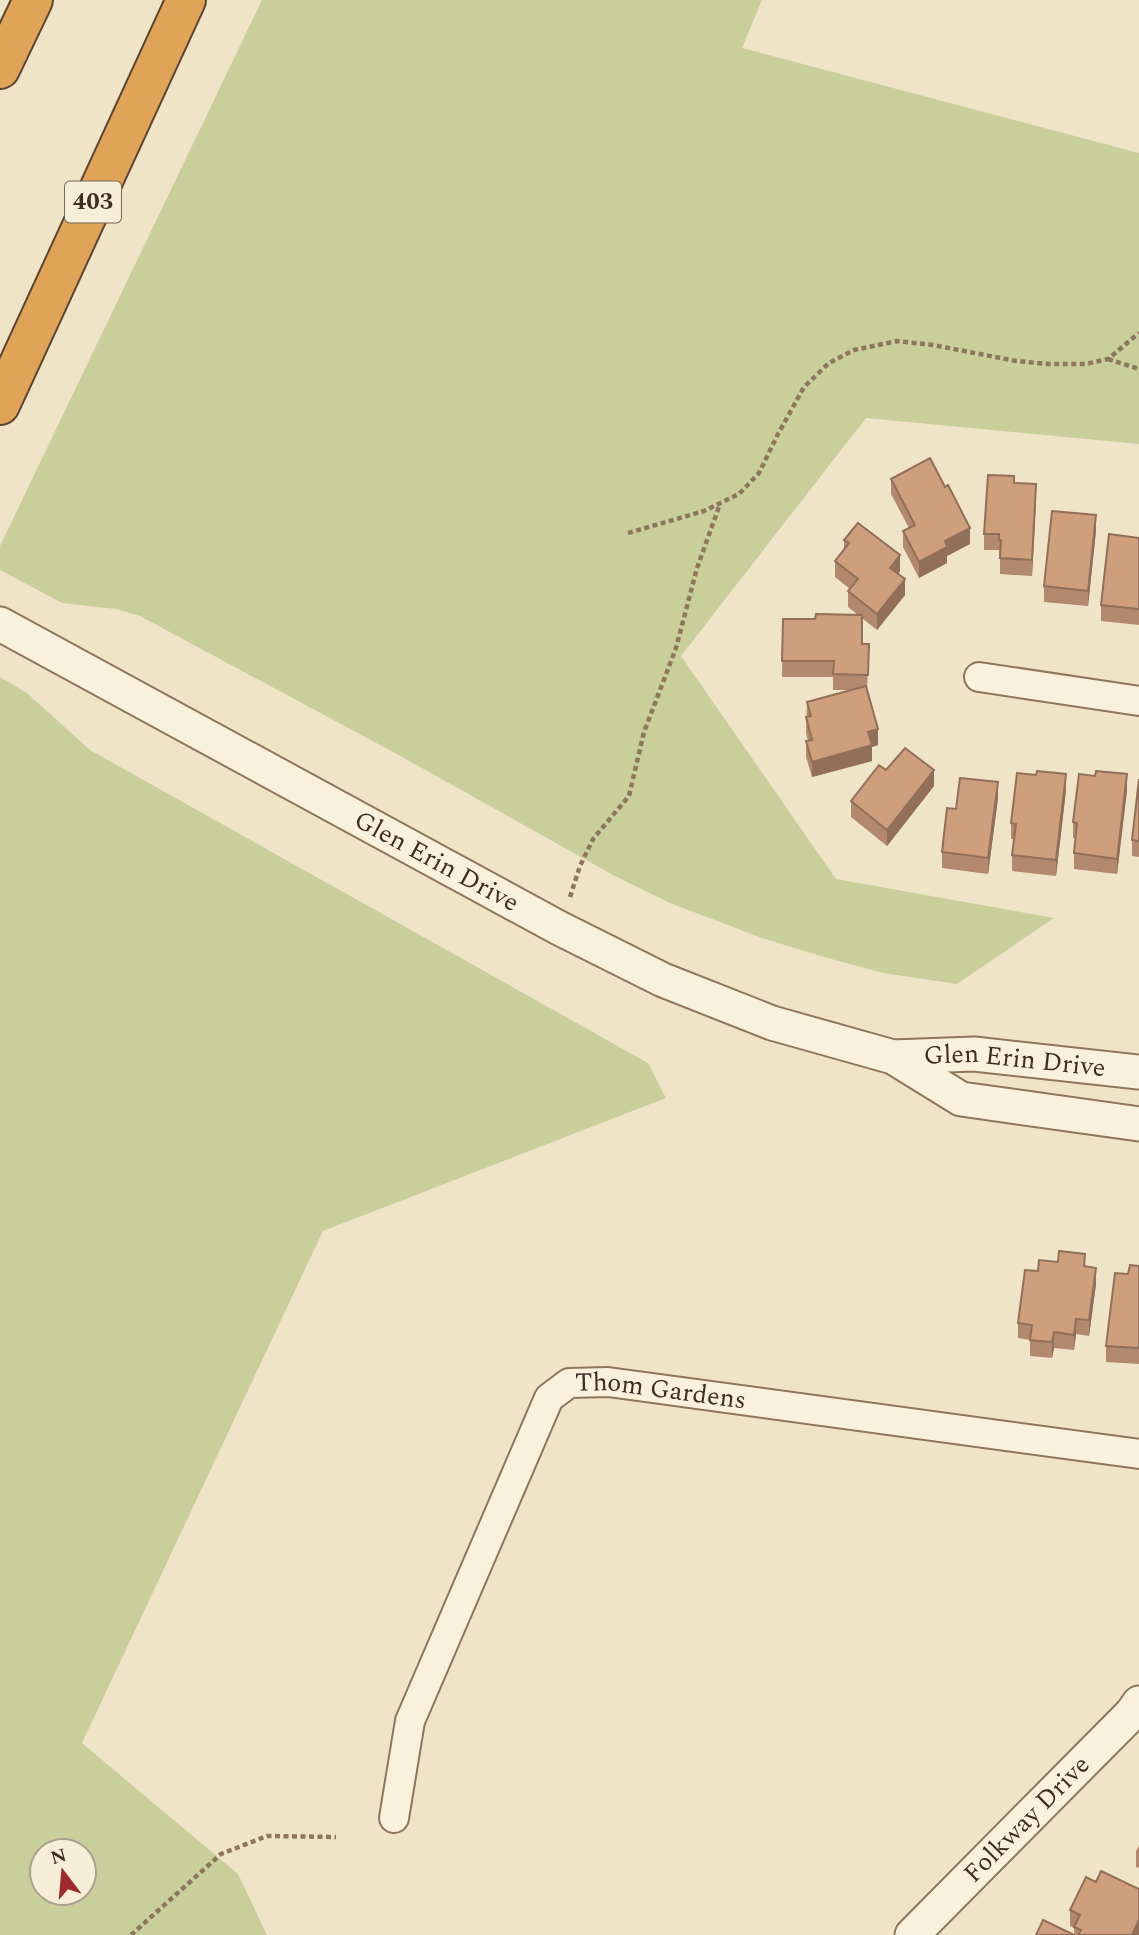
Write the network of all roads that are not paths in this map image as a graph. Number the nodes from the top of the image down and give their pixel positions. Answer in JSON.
{"nodes":[{"id":1,"x":33,"y":0,"type":"edge"},
{"id":2,"x":186,"y":0,"type":"edge"},
{"id":3,"x":0,"y":69,"type":"edge"},
{"id":4,"x":0,"y":405,"type":"edge"},
{"id":5,"x":2,"y":625,"type":"edge"},
{"id":6,"x":979,"y":677,"type":"dead end"},
{"id":7,"x":1139,"y":701,"type":"edge"},
{"id":8,"x":893,"y":1057,"type":"junction"},
{"id":9,"x":1139,"y":1072,"type":"edge"},
{"id":10,"x":1139,"y":1124,"type":"edge"},
{"id":11,"x":1139,"y":1454,"type":"edge"},
{"id":12,"x":1139,"y":1703,"type":"edge"},
{"id":13,"x":394,"y":1818,"type":"dead end"},
{"id":14,"x":912,"y":1935,"type":"edge"}],
"edges":[{"from":1,"to":3,"type":"highway"},
{"from":2,"to":4,"type":"highway","number":"403"},
{"from":5,"to":8,"type":"street","name":"Glen Erin Drive"},
{"from":6,"to":7,"type":"street"},
{"from":8,"to":9,"type":"street","name":"Glen Erin Drive"},
{"from":8,"to":10,"type":"street","name":"Glen Erin Drive"},
{"from":11,"to":13,"type":"street","name":"Thom Gardens"},
{"from":12,"to":14,"type":"street","name":"Folkway Drive"}]}
